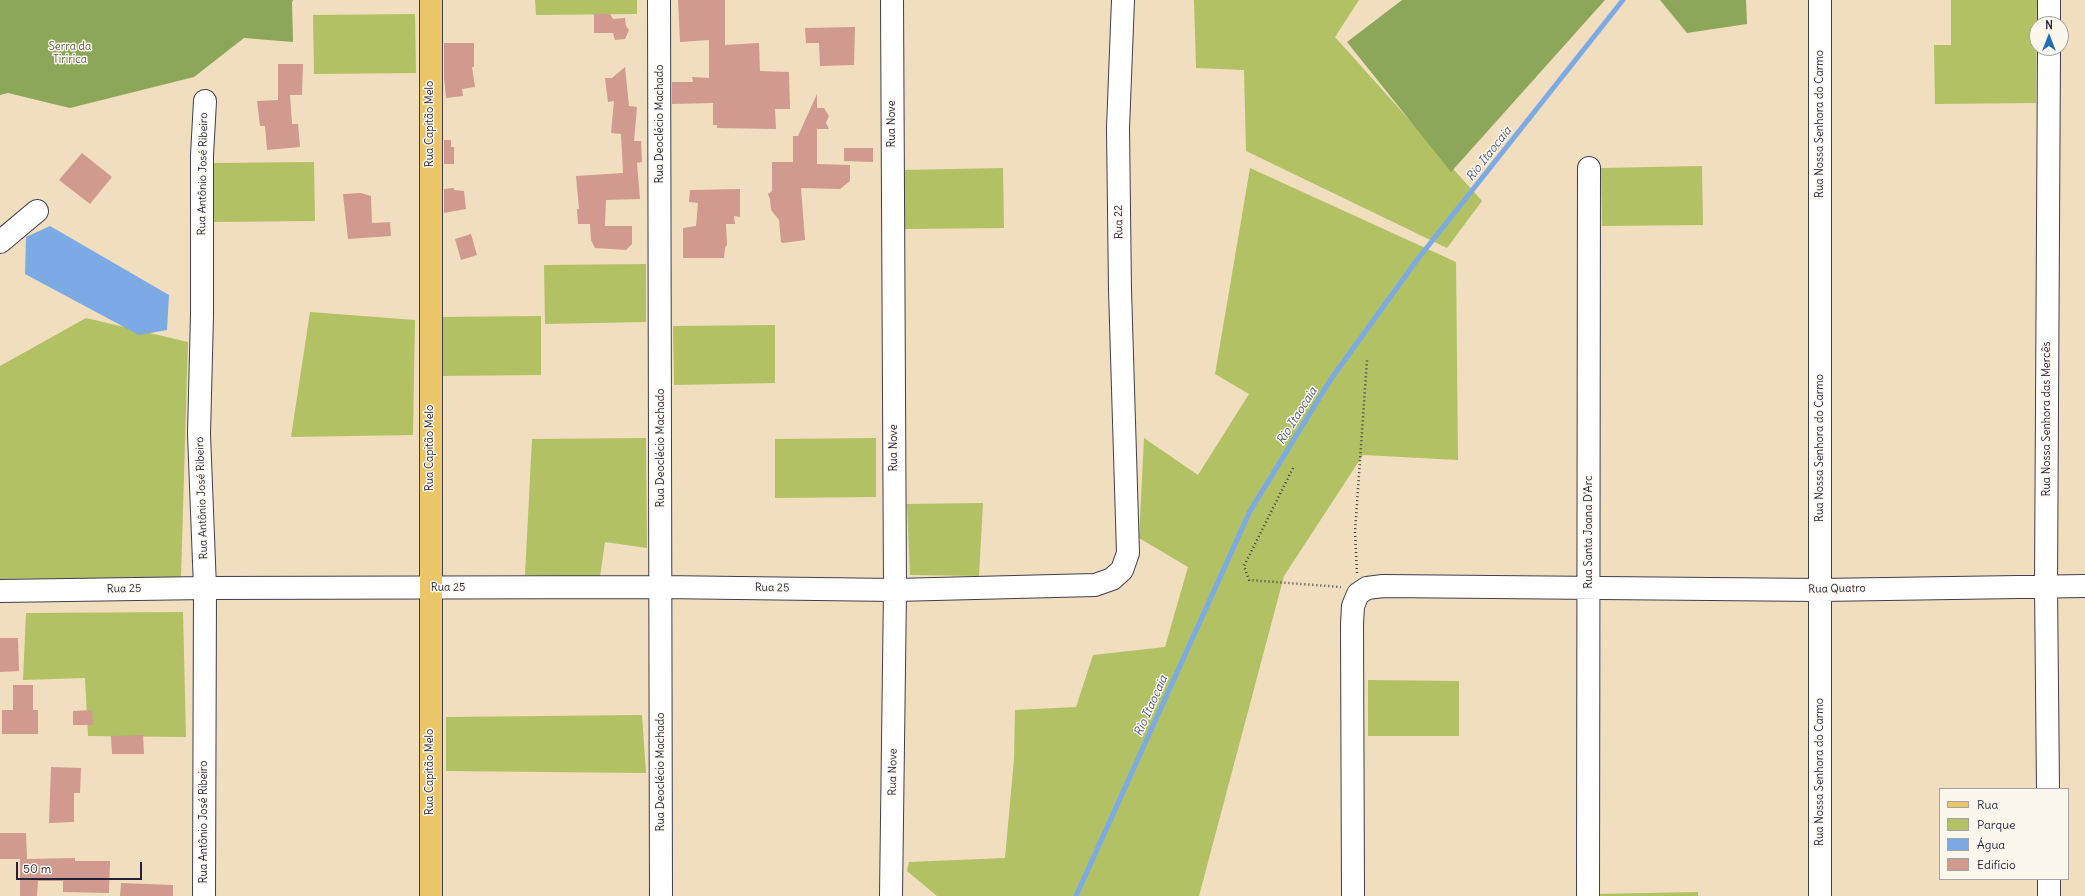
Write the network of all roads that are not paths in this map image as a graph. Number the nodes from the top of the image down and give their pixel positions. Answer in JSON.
{"nodes":[{"id":1,"x":432,"y":0,"type":"edge"},
{"id":2,"x":659,"y":0,"type":"edge"},
{"id":3,"x":892,"y":0,"type":"edge"},
{"id":4,"x":1123,"y":0,"type":"edge"},
{"id":5,"x":1820,"y":0,"type":"edge"},
{"id":6,"x":2049,"y":0,"type":"edge"},
{"id":7,"x":2049,"y":16,"type":"edge"},
{"id":8,"x":2049,"y":56,"type":"edge"},
{"id":9,"x":206,"y":101,"type":"dead end"},
{"id":10,"x":1589,"y":168,"type":"dead end"},
{"id":11,"x":37,"y":211,"type":"dead end"},
{"id":12,"x":0,"y":242,"type":"edge"},
{"id":13,"x":2046,"y":585,"type":"junction"},
{"id":14,"x":2085,"y":586,"type":"edge"},
{"id":15,"x":661,"y":587,"type":"junction"},
{"id":16,"x":206,"y":588,"type":"junction"},
{"id":17,"x":430,"y":588,"type":"junction"},
{"id":18,"x":1589,"y":588,"type":"junction"},
{"id":19,"x":896,"y":590,"type":"junction"},
{"id":20,"x":1820,"y":590,"type":"junction"},
{"id":21,"x":0,"y":591,"type":"edge"},
{"id":22,"x":2048,"y":788,"type":"edge"},
{"id":23,"x":2049,"y":880,"type":"edge"},
{"id":24,"x":204,"y":896,"type":"edge"},
{"id":25,"x":431,"y":896,"type":"edge"},
{"id":26,"x":661,"y":896,"type":"edge"},
{"id":27,"x":891,"y":896,"type":"edge"},
{"id":28,"x":1353,"y":896,"type":"edge"},
{"id":29,"x":1588,"y":896,"type":"edge"},
{"id":30,"x":1820,"y":896,"type":"edge"},
{"id":31,"x":2049,"y":896,"type":"edge"}],
"edges":[{"from":1,"to":17,"type":"main road","name":"Rua Capitão Melo"},
{"from":2,"to":15,"type":"street","name":"Rua Deoclécio Machado"},
{"from":3,"to":19,"type":"street","name":"Rua Nove"},
{"from":4,"to":19,"type":"street","name":"Rua 22"},
{"from":5,"to":20,"type":"street","name":"Rua Nossa Senhora do Carmo"},
{"from":6,"to":7,"type":"street"},
{"from":8,"to":13,"type":"street","name":"Rua Nossa Senhora das Mercês"},
{"from":9,"to":16,"type":"street","name":"Rua Antônio José Ribeiro"},
{"from":10,"to":18,"type":"street","name":"Rua Santa Joana D'Arc"},
{"from":11,"to":12,"type":"street"},
{"from":13,"to":14,"type":"street","name":"Rua Quatro"},
{"from":13,"to":20,"type":"street","name":"Rua Quatro"},
{"from":13,"to":22,"type":"street","name":"Rua Nossa Senhora das Mercês"},
{"from":15,"to":17,"type":"street","name":"Rua 25"},
{"from":15,"to":19,"type":"street","name":"Rua 25"},
{"from":15,"to":26,"type":"street","name":"Rua Deoclécio Machado"},
{"from":16,"to":17,"type":"street","name":"Rua 25"},
{"from":16,"to":21,"type":"street","name":"Rua 25"},
{"from":16,"to":24,"type":"street","name":"Rua Antônio José Ribeiro"},
{"from":17,"to":25,"type":"main road","name":"Rua Capitão Melo"},
{"from":18,"to":20,"type":"street","name":"Rua Quatro"},
{"from":18,"to":28,"type":"street","name":"Rua Quatro"},
{"from":18,"to":29,"type":"street","name":"Rua Santa Joana D'Arc"},
{"from":19,"to":27,"type":"street","name":"Rua Nove"},
{"from":20,"to":30,"type":"street","name":"Rua Nossa Senhora do Carmo"},
{"from":23,"to":31,"type":"street"}]}
